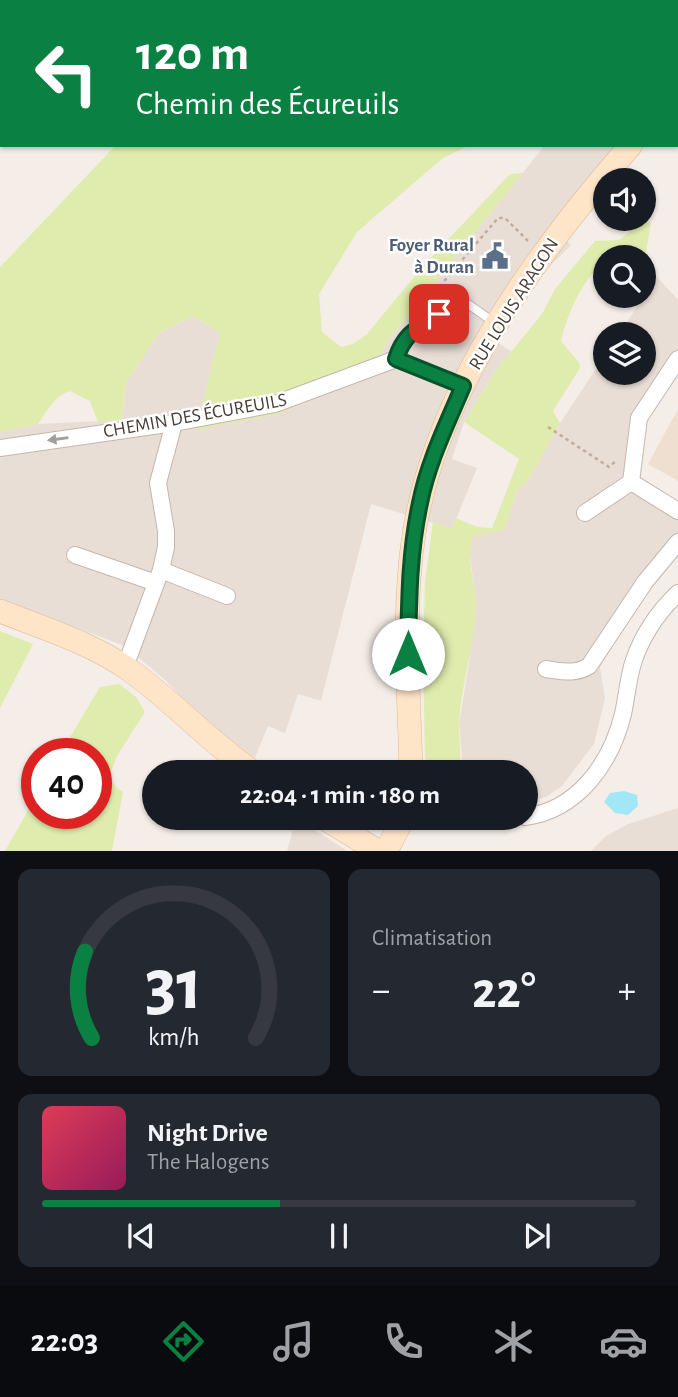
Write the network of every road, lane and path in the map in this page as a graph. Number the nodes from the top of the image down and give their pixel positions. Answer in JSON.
{"nodes":[{"id":1,"x":629,"y":147,"type":"edge"},
{"id":2,"x":542,"y":255,"type":"junction"},
{"id":3,"x":454,"y":304,"type":"junction"},
{"id":4,"x":498,"y":324,"type":"junction"},
{"id":5,"x":396,"y":359,"type":"junction"},
{"id":6,"x":678,"y":359,"type":"edge"},
{"id":7,"x":463,"y":386,"type":"junction"},
{"id":8,"x":174,"y":422,"type":"junction"},
{"id":9,"x":548,"y":427,"type":"dead end"},
{"id":10,"x":0,"y":448,"type":"edge"},
{"id":11,"x":634,"y":458,"type":"junction"},
{"id":12,"x":631,"y":482,"type":"junction"},
{"id":13,"x":678,"y":511,"type":"edge"},
{"id":14,"x":585,"y":513,"type":"dead end"},
{"id":15,"x":678,"y":542,"type":"edge"},
{"id":16,"x":75,"y":555,"type":"dead end"},
{"id":17,"x":159,"y":577,"type":"junction"},
{"id":18,"x":678,"y":593,"type":"edge"},
{"id":19,"x":227,"y":596,"type":"dead end"},
{"id":20,"x":0,"y":611,"type":"edge"},
{"id":21,"x":125,"y":667,"type":"junction"},
{"id":22,"x":546,"y":669,"type":"dead end"},
{"id":23,"x":237,"y":760,"type":"edge"},
{"id":24,"x":411,"y":760,"type":"edge"},
{"id":25,"x":538,"y":815,"type":"edge"},
{"id":26,"x":344,"y":830,"type":"edge"},
{"id":27,"x":397,"y":830,"type":"edge"},
{"id":28,"x":378,"y":851,"type":"edge"},
{"id":29,"x":386,"y":851,"type":"edge"}],
"edges":[{"from":1,"to":2,"type":"street","name":"RUE LOUIS ARAGON"},
{"from":2,"to":3,"type":"path"},
{"from":2,"to":4,"type":"street","name":"RUE LOUIS ARAGON"},
{"from":3,"to":4,"type":"lane"},
{"from":3,"to":5,"type":"lane"},
{"from":4,"to":7,"type":"street","name":"RUE LOUIS ARAGON"},
{"from":5,"to":7,"type":"street"},
{"from":5,"to":8,"type":"street","name":"CHEMIN DES ÉCUREUILS"},
{"from":6,"to":11,"type":"street"},
{"from":7,"to":24,"type":"street","name":"RUE LOUIS ARAGON"},
{"from":8,"to":10,"type":"street","name":"CHEMIN DES ÉCUREUILS","one_way":true},
{"from":8,"to":17,"type":"street"},
{"from":9,"to":11,"type":"path"},
{"from":11,"to":12,"type":"street"},
{"from":12,"to":13,"type":"street"},
{"from":12,"to":14,"type":"street"},
{"from":15,"to":22,"type":"street"},
{"from":16,"to":17,"type":"street"},
{"from":17,"to":19,"type":"street"},
{"from":17,"to":21,"type":"street"},
{"from":18,"to":25,"type":"street"},
{"from":20,"to":21,"type":"street"},
{"from":21,"to":23,"type":"street"},
{"from":26,"to":28,"type":"street"},
{"from":27,"to":29,"type":"street"}]}
